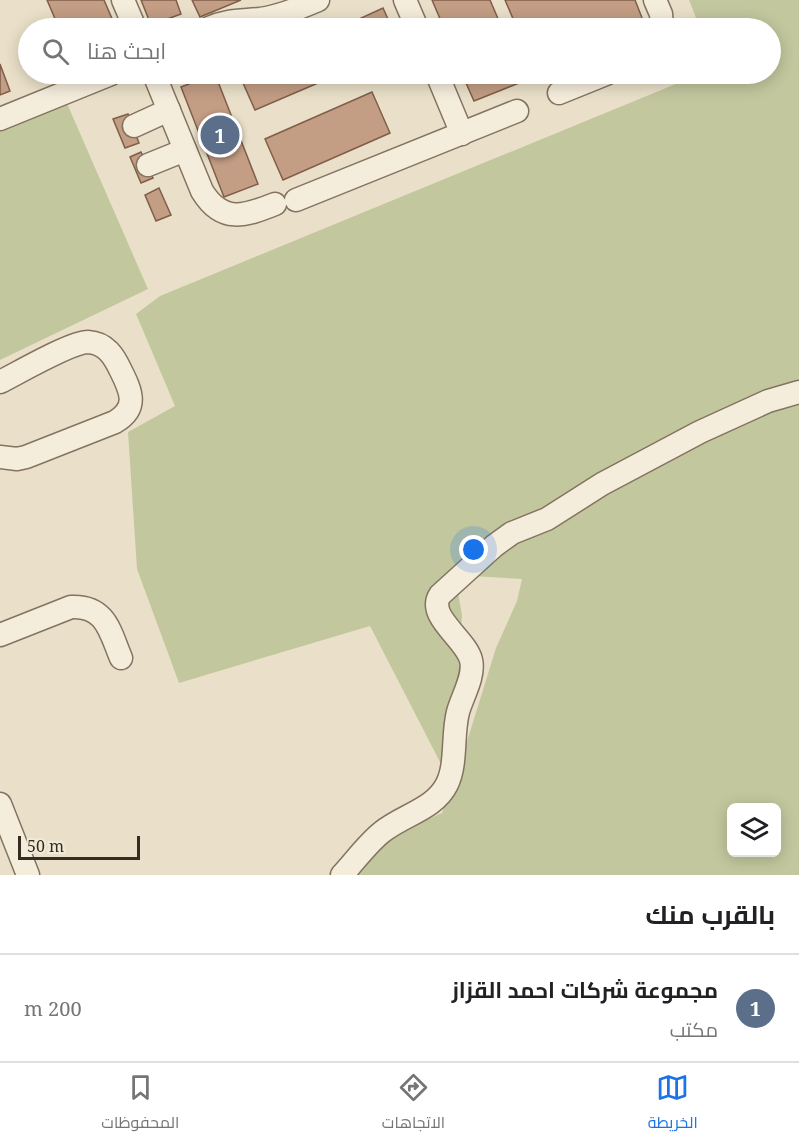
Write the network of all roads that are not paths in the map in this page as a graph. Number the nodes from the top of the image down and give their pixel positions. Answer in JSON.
{"nodes":[{"id":1,"x":123,"y":0,"type":"edge"},
{"id":2,"x":318,"y":0,"type":"edge"},
{"id":3,"x":405,"y":0,"type":"edge"},
{"id":4,"x":655,"y":0,"type":"edge"},
{"id":5,"x":131,"y":18,"type":"edge"},
{"id":6,"x":264,"y":18,"type":"edge"},
{"id":7,"x":413,"y":18,"type":"edge"},
{"id":8,"x":661,"y":18,"type":"edge"},
{"id":9,"x":86,"y":84,"type":"edge"},
{"id":10,"x":158,"y":84,"type":"edge"},
{"id":11,"x":440,"y":84,"type":"edge"},
{"id":12,"x":581,"y":84,"type":"edge"},
{"id":13,"x":559,"y":93,"type":"dead end"},
{"id":14,"x":169,"y":110,"type":"junction"},
{"id":15,"x":518,"y":111,"type":"dead end"},
{"id":16,"x":0,"y":119,"type":"edge"},
{"id":17,"x":134,"y":126,"type":"dead end"},
{"id":18,"x":462,"y":134,"type":"junction"},
{"id":19,"x":185,"y":150,"type":"junction"},
{"id":20,"x":148,"y":165,"type":"dead end"},
{"id":21,"x":0,"y":382,"type":"edge"},
{"id":22,"x":799,"y":392,"type":"edge"},
{"id":23,"x":0,"y":457,"type":"edge"},
{"id":24,"x":0,"y":635,"type":"edge"},
{"id":25,"x":121,"y":658,"type":"dead end"},
{"id":26,"x":0,"y":804,"type":"edge"},
{"id":27,"x":28,"y":875,"type":"edge"},
{"id":28,"x":342,"y":875,"type":"edge"}],
"edges":[{"from":1,"to":5,"type":"lane"},
{"from":2,"to":6,"type":"lane"},
{"from":3,"to":7,"type":"lane"},
{"from":4,"to":8,"type":"lane"},
{"from":9,"to":16,"type":"lane"},
{"from":10,"to":14,"type":"lane"},
{"from":11,"to":18,"type":"lane"},
{"from":12,"to":13,"type":"lane"},
{"from":14,"to":17,"type":"lane"},
{"from":14,"to":19,"type":"lane"},
{"from":15,"to":18,"type":"lane"},
{"from":18,"to":19,"type":"lane"},
{"from":19,"to":20,"type":"lane"},
{"from":21,"to":23,"type":"lane"},
{"from":22,"to":28,"type":"lane"},
{"from":24,"to":25,"type":"lane"},
{"from":26,"to":27,"type":"lane"}]}
